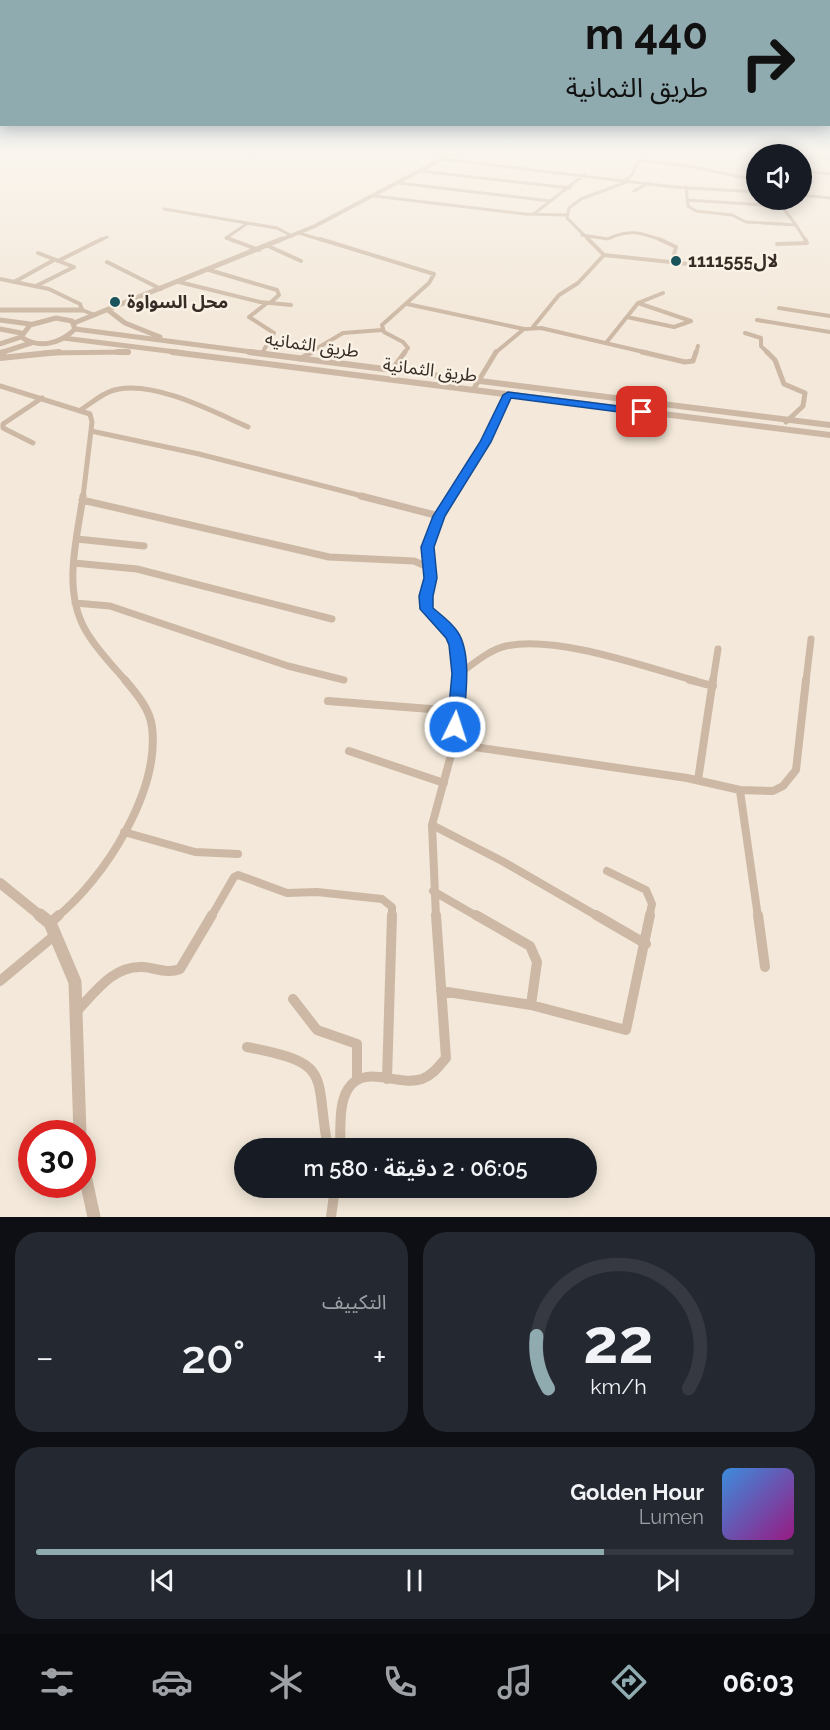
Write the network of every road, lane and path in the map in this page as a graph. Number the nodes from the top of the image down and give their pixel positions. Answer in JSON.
{"nodes":[{"id":1,"x":164,"y":209,"type":"dead end"},
{"id":2,"x":348,"y":209,"type":"edge"},
{"id":3,"x":481,"y":209,"type":"edge"},
{"id":4,"x":541,"y":209,"type":"edge"},
{"id":5,"x":569,"y":209,"type":"edge"},
{"id":6,"x":691,"y":209,"type":"edge"},
{"id":7,"x":784,"y":210,"type":"edge"},
{"id":8,"x":535,"y":213,"type":"junction"},
{"id":9,"x":567,"y":215,"type":"junction"},
{"id":10,"x":248,"y":223,"type":"junction"},
{"id":11,"x":796,"y":225,"type":"junction"},
{"id":12,"x":299,"y":233,"type":"junction"},
{"id":13,"x":582,"y":235,"type":"junction"},
{"id":14,"x":292,"y":236,"type":"junction"},
{"id":15,"x":107,"y":237,"type":"dead end"},
{"id":16,"x":777,"y":244,"type":"dead end"},
{"id":17,"x":268,"y":246,"type":"junction"},
{"id":18,"x":259,"y":250,"type":"junction"},
{"id":19,"x":38,"y":253,"type":"dead end"},
{"id":20,"x":604,"y":255,"type":"junction"},
{"id":21,"x":56,"y":260,"type":"junction"},
{"id":22,"x":301,"y":261,"type":"dead end"},
{"id":23,"x":107,"y":262,"type":"dead end"},
{"id":24,"x":672,"y":262,"type":"junction"},
{"id":25,"x":735,"y":263,"type":"dead end"},
{"id":26,"x":209,"y":270,"type":"junction"},
{"id":27,"x":0,"y":279,"type":"edge"},
{"id":28,"x":14,"y":282,"type":"junction"},
{"id":29,"x":179,"y":282,"type":"junction"},
{"id":30,"x":36,"y":286,"type":"junction"},
{"id":31,"x":161,"y":289,"type":"junction"},
{"id":32,"x":663,"y":292,"type":"dead end"},
{"id":33,"x":269,"y":303,"type":"junction"},
{"id":34,"x":638,"y":303,"type":"junction"},
{"id":35,"x":406,"y":304,"type":"junction"},
{"id":36,"x":291,"y":306,"type":"dead end"},
{"id":37,"x":779,"y":308,"type":"dead end"},
{"id":38,"x":0,"y":310,"type":"edge"},
{"id":39,"x":82,"y":310,"type":"junction"},
{"id":40,"x":108,"y":310,"type":"junction"},
{"id":41,"x":95,"y":315,"type":"junction"},
{"id":42,"x":830,"y":316,"type":"edge"},
{"id":43,"x":627,"y":317,"type":"junction"},
{"id":44,"x":0,"y":320,"type":"edge"},
{"id":45,"x":757,"y":320,"type":"dead end"},
{"id":46,"x":30,"y":324,"type":"junction"},
{"id":47,"x":75,"y":326,"type":"junction"},
{"id":48,"x":533,"y":327,"type":"junction"},
{"id":49,"x":0,"y":329,"type":"edge"},
{"id":50,"x":525,"y":329,"type":"junction"},
{"id":51,"x":382,"y":330,"type":"junction"},
{"id":52,"x":830,"y":332,"type":"edge"},
{"id":53,"x":745,"y":333,"type":"dead end"},
{"id":54,"x":21,"y":335,"type":"junction"},
{"id":55,"x":63,"y":338,"type":"junction"},
{"id":56,"x":174,"y":342,"type":"junction"},
{"id":57,"x":32,"y":343,"type":"junction"},
{"id":58,"x":606,"y":343,"type":"junction"},
{"id":59,"x":0,"y":344,"type":"edge"},
{"id":60,"x":698,"y":346,"type":"dead end"},
{"id":61,"x":163,"y":351,"type":"junction"},
{"id":62,"x":0,"y":353,"type":"edge"},
{"id":63,"x":262,"y":354,"type":"junction"},
{"id":64,"x":0,"y":358,"type":"edge"},
{"id":65,"x":300,"y":359,"type":"junction"},
{"id":66,"x":391,"y":371,"type":"junction"},
{"id":67,"x":478,"y":382,"type":"junction"},
{"id":68,"x":0,"y":386,"type":"edge"},
{"id":69,"x":473,"y":390,"type":"junction"},
{"id":70,"x":508,"y":395,"type":"junction"},
{"id":71,"x":42,"y":398,"type":"junction"},
{"id":72,"x":82,"y":409,"type":"junction"},
{"id":73,"x":786,"y":422,"type":"junction"},
{"id":74,"x":830,"y":425,"type":"edge"},
{"id":75,"x":248,"y":427,"type":"dead end"},
{"id":76,"x":91,"y":431,"type":"junction"},
{"id":77,"x":830,"y":435,"type":"edge"},
{"id":78,"x":33,"y":442,"type":"dead end"},
{"id":79,"x":82,"y":500,"type":"junction"},
{"id":80,"x":439,"y":516,"type":"junction"},
{"id":81,"x":77,"y":539,"type":"junction"},
{"id":82,"x":144,"y":546,"type":"dead end"},
{"id":83,"x":74,"y":563,"type":"junction"},
{"id":84,"x":430,"y":568,"type":"junction"},
{"id":85,"x":75,"y":603,"type":"junction"},
{"id":86,"x":332,"y":619,"type":"dead end"},
{"id":87,"x":811,"y":639,"type":"dead end"},
{"id":88,"x":718,"y":649,"type":"dead end"},
{"id":89,"x":459,"y":674,"type":"junction"},
{"id":90,"x":344,"y":680,"type":"dead end"},
{"id":91,"x":713,"y":686,"type":"junction"},
{"id":92,"x":328,"y":701,"type":"dead end"},
{"id":93,"x":456,"y":711,"type":"junction"},
{"id":94,"x":454,"y":744,"type":"junction"},
{"id":95,"x":349,"y":751,"type":"dead end"},
{"id":96,"x":698,"y":780,"type":"junction"},
{"id":97,"x":444,"y":783,"type":"junction"},
{"id":98,"x":740,"y":791,"type":"junction"},
{"id":99,"x":432,"y":825,"type":"junction"},
{"id":100,"x":124,"y":832,"type":"junction"},
{"id":101,"x":238,"y":854,"type":"dead end"},
{"id":102,"x":607,"y":872,"type":"dead end"},
{"id":103,"x":0,"y":883,"type":"edge"},
{"id":104,"x":434,"y":891,"type":"junction"},
{"id":105,"x":52,"y":929,"type":"junction"},
{"id":106,"x":646,"y":944,"type":"junction"},
{"id":107,"x":765,"y":966,"type":"dead end"},
{"id":108,"x":0,"y":981,"type":"edge"},
{"id":109,"x":441,"y":991,"type":"junction"},
{"id":110,"x":293,"y":999,"type":"dead end"},
{"id":111,"x":531,"y":1005,"type":"junction"},
{"id":112,"x":78,"y":1010,"type":"junction"},
{"id":113,"x":247,"y":1047,"type":"dead end"},
{"id":114,"x":387,"y":1079,"type":"junction"},
{"id":115,"x":357,"y":1080,"type":"junction"},
{"id":116,"x":80,"y":1120,"type":"edge"},
{"id":117,"x":327,"y":1138,"type":"edge"},
{"id":118,"x":341,"y":1138,"type":"edge"},
{"id":119,"x":89,"y":1198,"type":"edge"},
{"id":120,"x":334,"y":1198,"type":"edge"},
{"id":121,"x":93,"y":1217,"type":"edge"},
{"id":122,"x":331,"y":1217,"type":"edge"}],
"edges":[{"from":1,"to":10,"type":"street"},
{"from":2,"to":12,"type":"street"},
{"from":3,"to":8,"type":"street"},
{"from":4,"to":8,"type":"street"},
{"from":5,"to":9,"type":"street"},
{"from":6,"to":11,"type":"street"},
{"from":7,"to":11,"type":"street"},
{"from":8,"to":9,"type":"street"},
{"from":9,"to":13,"type":"street"},
{"from":10,"to":14,"type":"street"},
{"from":10,"to":18,"type":"street"},
{"from":11,"to":16,"type":"street"},
{"from":12,"to":14,"type":"street"},
{"from":12,"to":35,"type":"street"},
{"from":13,"to":20,"type":"street"},
{"from":13,"to":24,"type":"street"},
{"from":14,"to":17,"type":"street"},
{"from":15,"to":21,"type":"street"},
{"from":17,"to":18,"type":"street"},
{"from":17,"to":22,"type":"street"},
{"from":18,"to":26,"type":"street"},
{"from":19,"to":21,"type":"street"},
{"from":20,"to":24,"type":"street"},
{"from":20,"to":48,"type":"street"},
{"from":21,"to":28,"type":"street"},
{"from":21,"to":30,"type":"street"},
{"from":23,"to":31,"type":"street"},
{"from":24,"to":25,"type":"street"},
{"from":26,"to":29,"type":"street"},
{"from":26,"to":33,"type":"street"},
{"from":27,"to":28,"type":"street"},
{"from":28,"to":30,"type":"street"},
{"from":29,"to":31,"type":"street"},
{"from":29,"to":33,"type":"street"},
{"from":30,"to":39,"type":"street"},
{"from":31,"to":40,"type":"street"},
{"from":32,"to":34,"type":"street"},
{"from":33,"to":36,"type":"street"},
{"from":33,"to":63,"type":"street"},
{"from":34,"to":43,"type":"street"},
{"from":34,"to":43,"type":"street"},
{"from":35,"to":50,"type":"street"},
{"from":35,"to":51,"type":"street"},
{"from":37,"to":42,"type":"street"},
{"from":38,"to":39,"type":"street"},
{"from":39,"to":41,"type":"street"},
{"from":40,"to":41,"type":"street"},
{"from":40,"to":56,"type":"street"},
{"from":41,"to":47,"type":"street"},
{"from":43,"to":58,"type":"street"},
{"from":44,"to":46,"type":"street"},
{"from":45,"to":52,"type":"street"},
{"from":46,"to":47,"type":"street","name":"طريق الثمانيه"},
{"from":46,"to":54,"type":"street"},
{"from":47,"to":55,"type":"street"},
{"from":47,"to":56,"type":"street","name":"طريق الثمانيه"},
{"from":48,"to":50,"type":"street"},
{"from":48,"to":58,"type":"street"},
{"from":49,"to":54,"type":"street"},
{"from":50,"to":67,"type":"street"},
{"from":51,"to":65,"type":"street"},
{"from":51,"to":66,"type":"street"},
{"from":53,"to":73,"type":"street"},
{"from":54,"to":57,"type":"street"},
{"from":54,"to":59,"type":"street"},
{"from":55,"to":57,"type":"street"},
{"from":55,"to":61,"type":"street","name":"طريق الثمانية"},
{"from":56,"to":63,"type":"street","name":"طريق الثمانيه"},
{"from":57,"to":62,"type":"street"},
{"from":58,"to":60,"type":"street"},
{"from":61,"to":64,"type":"street"},
{"from":61,"to":69,"type":"street","name":"طريق الثمانية"},
{"from":63,"to":65,"type":"street","name":"طريق الثمانيه"},
{"from":65,"to":66,"type":"street","name":"طريق الثمانيه"},
{"from":66,"to":67,"type":"street","name":"طريق الثمانيه"},
{"from":67,"to":69,"type":"street"},
{"from":67,"to":73,"type":"street","name":"طريق الثمانيه"},
{"from":68,"to":71,"type":"street"},
{"from":69,"to":70,"type":"street","name":"طريق الثمانية"},
{"from":70,"to":77,"type":"street","name":"طريق الثمانية"},
{"from":70,"to":80,"type":"street"},
{"from":71,"to":72,"type":"street"},
{"from":71,"to":78,"type":"street"},
{"from":72,"to":75,"type":"street"},
{"from":72,"to":76,"type":"street"},
{"from":73,"to":74,"type":"street","name":"طريق الثمانيه"},
{"from":76,"to":79,"type":"street"},
{"from":76,"to":80,"type":"street"},
{"from":79,"to":81,"type":"street"},
{"from":79,"to":84,"type":"street"},
{"from":80,"to":84,"type":"street"},
{"from":81,"to":82,"type":"street"},
{"from":81,"to":83,"type":"street"},
{"from":83,"to":85,"type":"street"},
{"from":83,"to":86,"type":"street"},
{"from":84,"to":89,"type":"street"},
{"from":85,"to":90,"type":"street"},
{"from":85,"to":100,"type":"street"},
{"from":87,"to":98,"type":"street"},
{"from":88,"to":91,"type":"street"},
{"from":89,"to":91,"type":"street"},
{"from":89,"to":93,"type":"street"},
{"from":91,"to":96,"type":"street"},
{"from":92,"to":93,"type":"street"},
{"from":93,"to":94,"type":"street"},
{"from":94,"to":96,"type":"street"},
{"from":94,"to":97,"type":"street"},
{"from":95,"to":97,"type":"street"},
{"from":96,"to":98,"type":"street"},
{"from":97,"to":99,"type":"street"},
{"from":98,"to":107,"type":"street"},
{"from":99,"to":104,"type":"street"},
{"from":99,"to":106,"type":"street"},
{"from":100,"to":101,"type":"street"},
{"from":100,"to":105,"type":"street"},
{"from":102,"to":106,"type":"street"},
{"from":103,"to":105,"type":"street"},
{"from":104,"to":109,"type":"street"},
{"from":104,"to":111,"type":"street"},
{"from":105,"to":108,"type":"street"},
{"from":105,"to":112,"type":"street"},
{"from":106,"to":111,"type":"street"},
{"from":109,"to":111,"type":"street"},
{"from":109,"to":114,"type":"street"},
{"from":110,"to":115,"type":"street"},
{"from":112,"to":114,"type":"street"},
{"from":112,"to":116,"type":"street"},
{"from":113,"to":117,"type":"street"},
{"from":114,"to":115,"type":"street"},
{"from":115,"to":118,"type":"street"},
{"from":119,"to":121,"type":"street"},
{"from":120,"to":122,"type":"street"}]}
